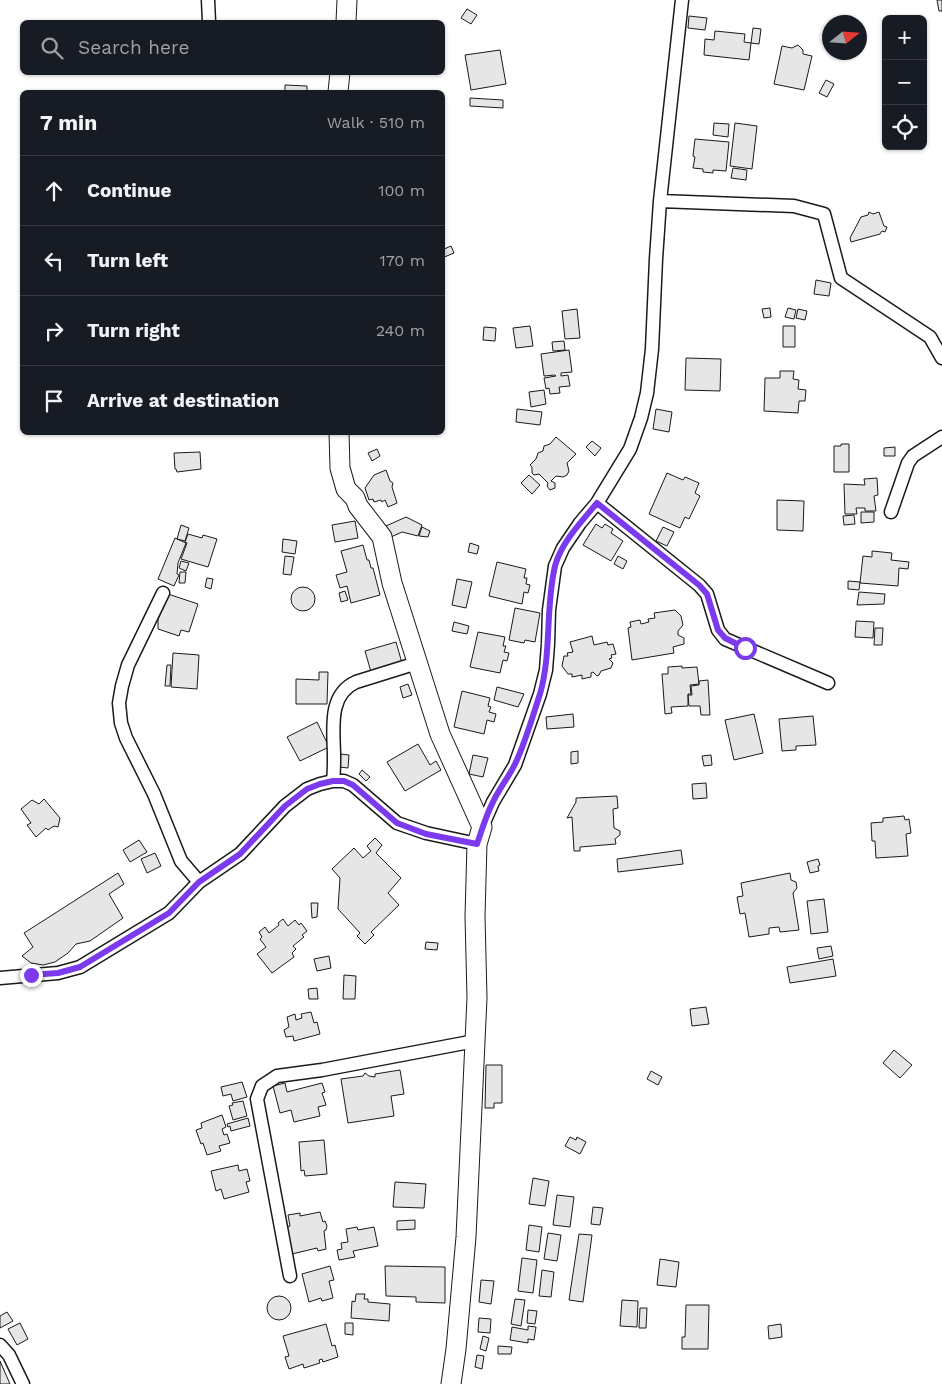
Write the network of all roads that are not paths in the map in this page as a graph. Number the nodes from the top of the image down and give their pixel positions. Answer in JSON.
{"nodes":[{"id":1,"x":208,"y":0,"type":"edge"},
{"id":2,"x":347,"y":0,"type":"edge"},
{"id":3,"x":682,"y":0,"type":"edge"},
{"id":4,"x":209,"y":20,"type":"edge"},
{"id":5,"x":346,"y":20,"type":"edge"},
{"id":6,"x":340,"y":75,"type":"edge"},
{"id":7,"x":338,"y":90,"type":"edge"},
{"id":8,"x":660,"y":201,"type":"junction"},
{"id":9,"x":942,"y":358,"type":"edge"},
{"id":10,"x":339,"y":435,"type":"edge"},
{"id":11,"x":942,"y":437,"type":"edge"},
{"id":12,"x":597,"y":503,"type":"junction"},
{"id":13,"x":891,"y":512,"type":"dead end"},
{"id":14,"x":163,"y":593,"type":"dead end"},
{"id":15,"x":416,"y":664,"type":"junction"},
{"id":16,"x":828,"y":683,"type":"dead end"},
{"id":17,"x":333,"y":781,"type":"junction"},
{"id":18,"x":480,"y":836,"type":"junction"},
{"id":19,"x":199,"y":882,"type":"junction"},
{"id":20,"x":0,"y":978,"type":"edge"},
{"id":21,"x":475,"y":1041,"type":"junction"},
{"id":22,"x":290,"y":1276,"type":"dead end"},
{"id":23,"x":0,"y":1345,"type":"edge"},
{"id":24,"x":23,"y":1384,"type":"edge"},
{"id":25,"x":451,"y":1384,"type":"edge"}],
"edges":[{"from":1,"to":4,"type":"street"},
{"from":2,"to":5,"type":"street"},
{"from":3,"to":8,"type":"street"},
{"from":6,"to":7,"type":"street"},
{"from":8,"to":9,"type":"street"},
{"from":8,"to":12,"type":"street"},
{"from":10,"to":15,"type":"street"},
{"from":11,"to":13,"type":"street"},
{"from":12,"to":16,"type":"street"},
{"from":12,"to":18,"type":"street"},
{"from":14,"to":19,"type":"street"},
{"from":15,"to":17,"type":"street"},
{"from":15,"to":18,"type":"street"},
{"from":17,"to":18,"type":"street"},
{"from":17,"to":19,"type":"street"},
{"from":18,"to":21,"type":"street"},
{"from":19,"to":20,"type":"street"},
{"from":21,"to":22,"type":"street"},
{"from":21,"to":25,"type":"street"},
{"from":23,"to":24,"type":"street"}]}
